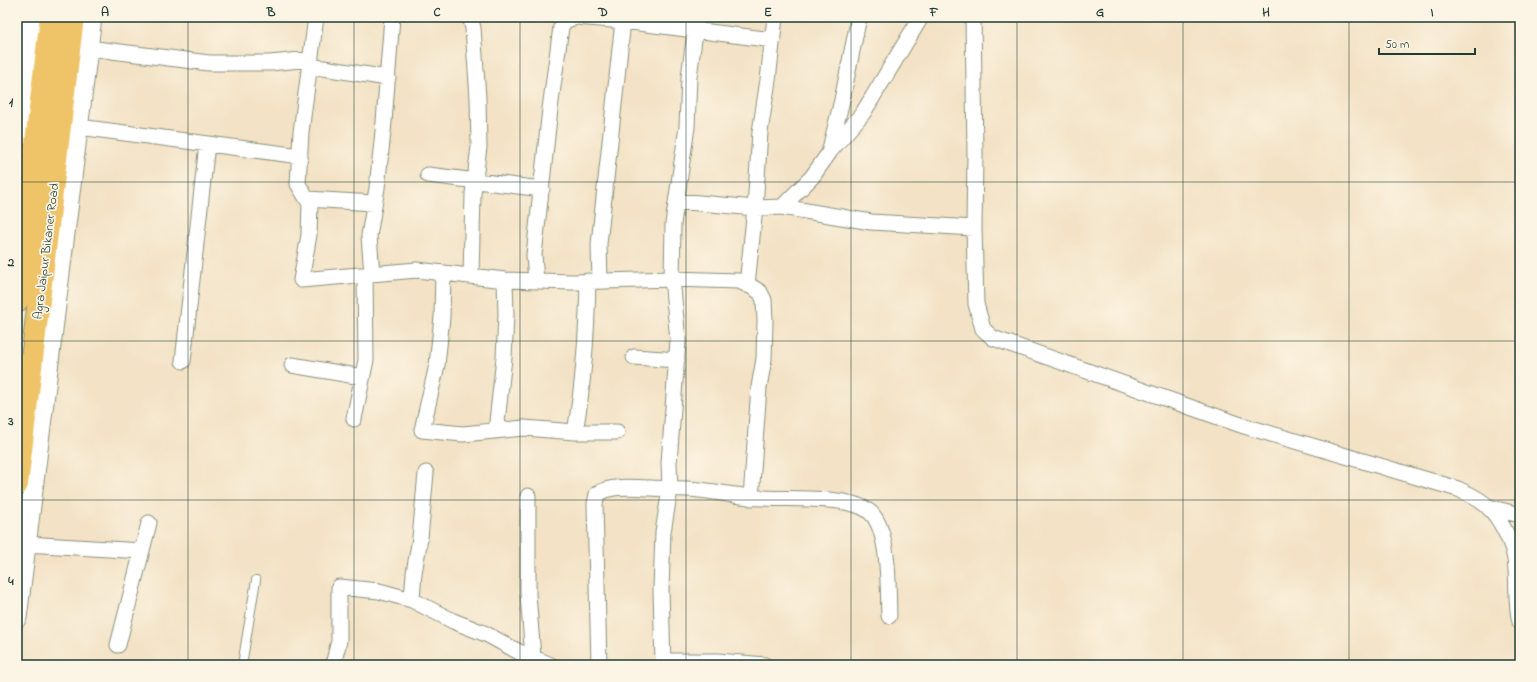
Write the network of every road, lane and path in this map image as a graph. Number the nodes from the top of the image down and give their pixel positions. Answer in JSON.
{"nodes":[{"id":1,"x":31,"y":17,"type":"edge"},
{"id":2,"x":51,"y":17,"type":"edge"},
{"id":3,"x":73,"y":17,"type":"edge"},
{"id":4,"x":92,"y":17,"type":"edge"},
{"id":5,"x":316,"y":17,"type":"edge"},
{"id":6,"x":392,"y":17,"type":"edge"},
{"id":7,"x":470,"y":17,"type":"edge"},
{"id":8,"x":775,"y":17,"type":"edge"},
{"id":9,"x":858,"y":17,"type":"edge"},
{"id":10,"x":921,"y":17,"type":"edge"},
{"id":11,"x":972,"y":17,"type":"edge"},
{"id":12,"x":623,"y":21,"type":"junction"},
{"id":13,"x":696,"y":24,"type":"edge"},
{"id":14,"x":773,"y":40,"type":"junction"},
{"id":15,"x":88,"y":48,"type":"junction"},
{"id":16,"x":22,"y":60,"type":"edge"},
{"id":17,"x":310,"y":63,"type":"junction"},
{"id":18,"x":388,"y":78,"type":"junction"},
{"id":19,"x":78,"y":127,"type":"junction"},
{"id":20,"x":17,"y":138,"type":"edge"},
{"id":21,"x":207,"y":144,"type":"junction"},
{"id":22,"x":829,"y":153,"type":"junction"},
{"id":23,"x":300,"y":156,"type":"junction"},
{"id":24,"x":428,"y":175,"type":"dead end"},
{"id":25,"x":475,"y":180,"type":"junction"},
{"id":26,"x":542,"y":189,"type":"junction"},
{"id":27,"x":307,"y":199,"type":"junction"},
{"id":28,"x":677,"y":202,"type":"junction"},
{"id":29,"x":374,"y":203,"type":"junction"},
{"id":30,"x":782,"y":207,"type":"junction"},
{"id":31,"x":755,"y":208,"type":"junction"},
{"id":32,"x":974,"y":228,"type":"junction"},
{"id":33,"x":443,"y":273,"type":"junction"},
{"id":34,"x":368,"y":274,"type":"junction"},
{"id":35,"x":471,"y":276,"type":"junction"},
{"id":36,"x":505,"y":280,"type":"junction"},
{"id":37,"x":672,"y":280,"type":"junction"},
{"id":38,"x":536,"y":281,"type":"junction"},
{"id":39,"x":594,"y":281,"type":"junction"},
{"id":40,"x":747,"y":285,"type":"junction"},
{"id":41,"x":17,"y":301,"type":"edge"},
{"id":42,"x":634,"y":357,"type":"dead end"},
{"id":43,"x":677,"y":360,"type":"junction"},
{"id":44,"x":183,"y":361,"type":"dead end"},
{"id":45,"x":292,"y":365,"type":"dead end"},
{"id":46,"x":362,"y":377,"type":"junction"},
{"id":47,"x":354,"y":419,"type":"dead end"},
{"id":48,"x":496,"y":431,"type":"junction"},
{"id":49,"x":575,"y":432,"type":"junction"},
{"id":50,"x":617,"y":432,"type":"dead end"},
{"id":51,"x":426,"y":473,"type":"dead end"},
{"id":52,"x":17,"y":484,"type":"edge"},
{"id":53,"x":670,"y":489,"type":"junction"},
{"id":54,"x":528,"y":496,"type":"dead end"},
{"id":55,"x":751,"y":498,"type":"junction"},
{"id":56,"x":1488,"y":507,"type":"junction"},
{"id":57,"x":1520,"y":515,"type":"edge"},
{"id":58,"x":149,"y":523,"type":"dead end"},
{"id":59,"x":26,"y":544,"type":"junction"},
{"id":60,"x":1516,"y":546,"type":"edge"},
{"id":61,"x":142,"y":551,"type":"junction"},
{"id":62,"x":256,"y":580,"type":"dead end"},
{"id":63,"x":412,"y":600,"type":"junction"},
{"id":64,"x":889,"y":616,"type":"dead end"},
{"id":65,"x":17,"y":618,"type":"edge"},
{"id":66,"x":1520,"y":622,"type":"edge"},
{"id":67,"x":118,"y":645,"type":"dead end"},
{"id":68,"x":533,"y":658,"type":"junction"},
{"id":69,"x":663,"y":663,"type":"edge"},
{"id":70,"x":242,"y":665,"type":"edge"},
{"id":71,"x":333,"y":665,"type":"edge"},
{"id":72,"x":551,"y":665,"type":"edge"},
{"id":73,"x":599,"y":665,"type":"edge"},
{"id":74,"x":765,"y":665,"type":"edge"}],
"edges":[{"from":1,"to":16,"type":"street"},
{"from":2,"to":41,"type":"highway","name":"Agra Jaipur Bikaner Road"},
{"from":3,"to":52,"type":"highway","name":"Agra Jaipur Bikaner Road"},
{"from":4,"to":15,"type":"street"},
{"from":5,"to":17,"type":"street"},
{"from":6,"to":18,"type":"street"},
{"from":7,"to":25,"type":"street"},
{"from":8,"to":14,"type":"street"},
{"from":9,"to":22,"type":"street"},
{"from":10,"to":22,"type":"street"},
{"from":11,"to":32,"type":"street"},
{"from":12,"to":13,"type":"street"},
{"from":12,"to":26,"type":"street"},
{"from":12,"to":39,"type":"street"},
{"from":13,"to":14,"type":"street"},
{"from":13,"to":28,"type":"street"},
{"from":14,"to":31,"type":"street"},
{"from":15,"to":17,"type":"street"},
{"from":15,"to":19,"type":"street"},
{"from":16,"to":20,"type":"street"},
{"from":17,"to":18,"type":"street"},
{"from":17,"to":23,"type":"street"},
{"from":18,"to":29,"type":"street"},
{"from":19,"to":21,"type":"street"},
{"from":19,"to":59,"type":"street"},
{"from":21,"to":23,"type":"street"},
{"from":21,"to":44,"type":"street"},
{"from":22,"to":30,"type":"street"},
{"from":23,"to":27,"type":"street"},
{"from":24,"to":25,"type":"street"},
{"from":25,"to":26,"type":"street"},
{"from":25,"to":35,"type":"street"},
{"from":26,"to":38,"type":"street"},
{"from":27,"to":29,"type":"street"},
{"from":27,"to":34,"type":"street"},
{"from":28,"to":31,"type":"street"},
{"from":28,"to":37,"type":"street"},
{"from":29,"to":34,"type":"street"},
{"from":30,"to":31,"type":"street"},
{"from":30,"to":32,"type":"street"},
{"from":31,"to":40,"type":"street"},
{"from":32,"to":56,"type":"street"},
{"from":33,"to":34,"type":"street"},
{"from":33,"to":35,"type":"street"},
{"from":33,"to":48,"type":"street"},
{"from":34,"to":46,"type":"street"},
{"from":35,"to":36,"type":"street"},
{"from":36,"to":38,"type":"street"},
{"from":36,"to":48,"type":"street"},
{"from":37,"to":39,"type":"street"},
{"from":37,"to":40,"type":"street"},
{"from":37,"to":43,"type":"street"},
{"from":38,"to":39,"type":"street"},
{"from":39,"to":49,"type":"street"},
{"from":40,"to":55,"type":"street"},
{"from":42,"to":43,"type":"street"},
{"from":43,"to":53,"type":"street"},
{"from":45,"to":46,"type":"street"},
{"from":46,"to":47,"type":"street"},
{"from":48,"to":49,"type":"street"},
{"from":49,"to":50,"type":"street"},
{"from":51,"to":63,"type":"street"},
{"from":53,"to":55,"type":"street"},
{"from":53,"to":69,"type":"street"},
{"from":53,"to":73,"type":"street"},
{"from":54,"to":68,"type":"street"},
{"from":55,"to":64,"type":"street"},
{"from":56,"to":57,"type":"street"},
{"from":56,"to":60,"type":"street"},
{"from":58,"to":61,"type":"street"},
{"from":59,"to":61,"type":"street"},
{"from":59,"to":65,"type":"street"},
{"from":60,"to":66,"type":"street"},
{"from":61,"to":67,"type":"street"},
{"from":62,"to":70,"type":"lane"},
{"from":63,"to":68,"type":"street"},
{"from":63,"to":71,"type":"street"},
{"from":68,"to":72,"type":"street"},
{"from":69,"to":74,"type":"street"}]}
